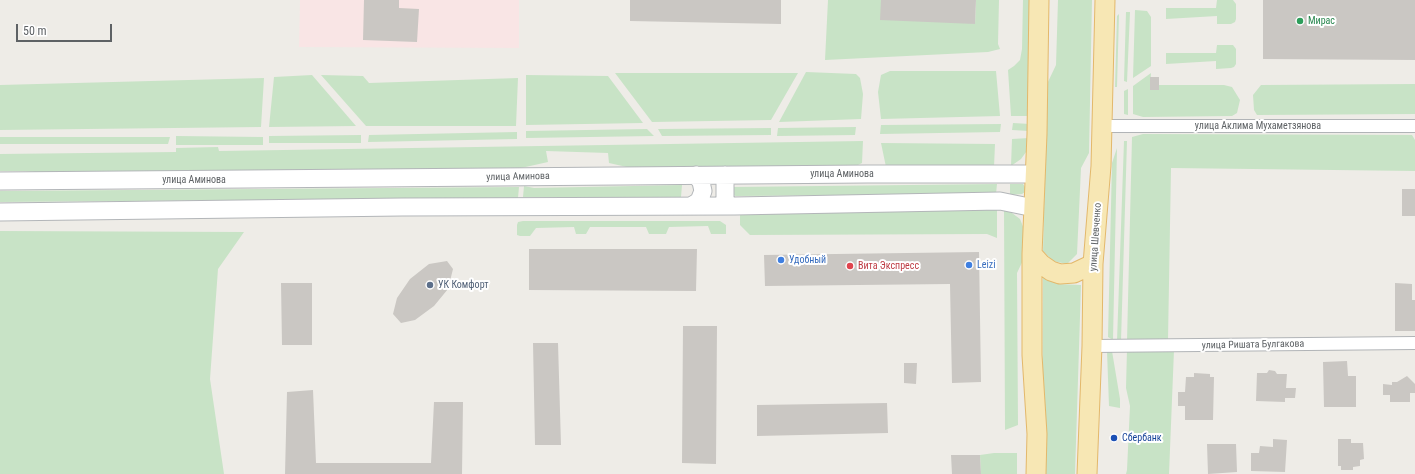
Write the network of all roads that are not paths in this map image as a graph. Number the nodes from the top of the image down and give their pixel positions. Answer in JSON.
{"nodes":[{"id":1,"x":1039,"y":0,"type":"edge"},
{"id":2,"x":1105,"y":0,"type":"edge"},
{"id":3,"x":1102,"y":126,"type":"junction"},
{"id":4,"x":1415,"y":126,"type":"edge"},
{"id":5,"x":1035,"y":174,"type":"junction"},
{"id":6,"x":696,"y":175,"type":"junction"},
{"id":7,"x":725,"y":175,"type":"junction"},
{"id":8,"x":0,"y":181,"type":"edge"},
{"id":9,"x":690,"y":206,"type":"junction"},
{"id":10,"x":725,"y":206,"type":"junction"},
{"id":11,"x":1034,"y":208,"type":"junction"},
{"id":12,"x":0,"y":212,"type":"edge"},
{"id":13,"x":1032,"y":254,"type":"junction"},
{"id":14,"x":1093,"y":264,"type":"junction"},
{"id":15,"x":1415,"y":343,"type":"edge"},
{"id":16,"x":1092,"y":346,"type":"junction"},
{"id":17,"x":1036,"y":474,"type":"edge"},
{"id":18,"x":1087,"y":474,"type":"edge"}],
"edges":[{"from":1,"to":5,"type":"main road"},
{"from":2,"to":3,"type":"main road","name":"улица Шевченко"},
{"from":3,"to":4,"type":"street","name":"улица Аклима Мухаметзянова"},
{"from":3,"to":14,"type":"main road","name":"улица Шевченко"},
{"from":5,"to":7,"type":"street","name":"улица Аминова"},
{"from":5,"to":11,"type":"main road"},
{"from":6,"to":7,"type":"street","name":"улица Аминова"},
{"from":6,"to":8,"type":"street","name":"улица Аминова"},
{"from":6,"to":9,"type":"street"},
{"from":7,"to":10,"type":"street"},
{"from":9,"to":10,"type":"street"},
{"from":9,"to":12,"type":"street"},
{"from":10,"to":11,"type":"street"},
{"from":11,"to":13,"type":"main road"},
{"from":13,"to":14,"type":"main road"},
{"from":13,"to":17,"type":"main road"},
{"from":14,"to":16,"type":"main road","name":"улица Шевченко"},
{"from":15,"to":16,"type":"street","name":"улица Ришата Булгакова"},
{"from":16,"to":18,"type":"main road","name":"улица Шевченко"}]}
